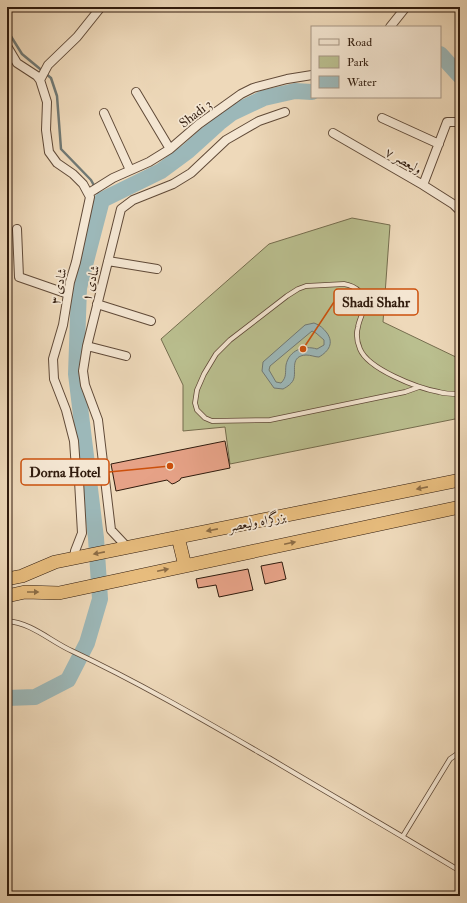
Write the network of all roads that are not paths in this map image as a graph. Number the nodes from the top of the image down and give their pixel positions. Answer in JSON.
{"nodes":[{"id":1,"x":101,"y":7,"type":"edge"},
{"id":2,"x":406,"y":7,"type":"edge"},
{"id":3,"x":391,"y":26,"type":"edge"},
{"id":4,"x":7,"y":46,"type":"edge"},
{"id":5,"x":311,"y":75,"type":"edge"},
{"id":6,"x":40,"y":80,"type":"junction"},
{"id":7,"x":136,"y":92,"type":"dead end"},
{"id":8,"x":284,"y":112,"type":"dead end"},
{"id":9,"x":104,"y":114,"type":"dead end"},
{"id":10,"x":382,"y":118,"type":"dead end"},
{"id":11,"x":460,"y":122,"type":"edge"},
{"id":12,"x":334,"y":133,"type":"dead end"},
{"id":13,"x":439,"y":144,"type":"junction"},
{"id":14,"x":170,"y":149,"type":"junction"},
{"id":15,"x":130,"y":170,"type":"junction"},
{"id":16,"x":423,"y":185,"type":"junction"},
{"id":17,"x":88,"y":193,"type":"junction"},
{"id":18,"x":460,"y":212,"type":"edge"},
{"id":19,"x":17,"y":229,"type":"dead end"},
{"id":20,"x":108,"y":261,"type":"junction"},
{"id":21,"x":157,"y":269,"type":"dead end"},
{"id":22,"x":68,"y":294,"type":"junction"},
{"id":23,"x":97,"y":304,"type":"junction"},
{"id":24,"x":151,"y":321,"type":"dead end"},
{"id":25,"x":87,"y":346,"type":"junction"},
{"id":26,"x":126,"y":356,"type":"dead end"},
{"id":27,"x":419,"y":387,"type":"junction"},
{"id":28,"x":460,"y":394,"type":"edge"},
{"id":29,"x":460,"y":480,"type":"edge"},
{"id":30,"x":460,"y":507,"type":"edge"},
{"id":31,"x":178,"y":537,"type":"junction"},
{"id":32,"x":124,"y":548,"type":"junction"},
{"id":33,"x":76,"y":557,"type":"junction"},
{"id":34,"x":185,"y":566,"type":"junction"},
{"id":35,"x":7,"y":579,"type":"edge"},
{"id":36,"x":7,"y":596,"type":"edge"},
{"id":37,"x":7,"y":621,"type":"edge"},
{"id":38,"x":460,"y":752,"type":"edge"},
{"id":39,"x":403,"y":836,"type":"junction"},
{"id":40,"x":460,"y":871,"type":"edge"}],
"edges":[{"from":1,"to":6,"type":"street"},
{"from":2,"to":3,"type":"street"},
{"from":4,"to":6,"type":"street"},
{"from":5,"to":14,"type":"street","name":"Shadi 3"},
{"from":6,"to":17,"type":"street"},
{"from":7,"to":14,"type":"street"},
{"from":8,"to":20,"type":"street","name":"شادی ۱"},
{"from":9,"to":15,"type":"street"},
{"from":10,"to":13,"type":"street"},
{"from":11,"to":13,"type":"street"},
{"from":12,"to":16,"type":"street","name":"ولیعصر ۷"},
{"from":13,"to":16,"type":"street"},
{"from":14,"to":15,"type":"street","name":"Shadi 3"},
{"from":15,"to":17,"type":"street","name":"Shadi 3"},
{"from":16,"to":18,"type":"street","name":"ولیعصر ۷"},
{"from":17,"to":22,"type":"street","name":"شادی ۳"},
{"from":19,"to":22,"type":"street"},
{"from":20,"to":21,"type":"street"},
{"from":20,"to":23,"type":"street","name":"شادی ۱"},
{"from":22,"to":33,"type":"street","name":"شادی ۳"},
{"from":23,"to":24,"type":"street"},
{"from":23,"to":25,"type":"street","name":"شادی ۱"},
{"from":25,"to":26,"type":"street"},
{"from":25,"to":32,"type":"street","name":"شادی ۱"},
{"from":27,"to":27,"type":"lane"},
{"from":27,"to":28,"type":"lane"},
{"from":29,"to":31,"type":"highway","name":"بزرگراه ولیعصر","one_way":true},
{"from":34,"to":30,"type":"highway","one_way":true},
{"from":31,"to":32,"type":"highway","name":"بزرگراه ولیعصر"},
{"from":31,"to":34,"type":"highway"},
{"from":32,"to":33,"type":"highway","name":"بزرگراه ولیعصر","one_way":true},
{"from":33,"to":35,"type":"highway","name":"بزرگراه ولیعصر"},
{"from":36,"to":34,"type":"highway","one_way":true},
{"from":37,"to":39,"type":"lane"},
{"from":38,"to":39,"type":"lane"},
{"from":39,"to":40,"type":"lane"}]}
